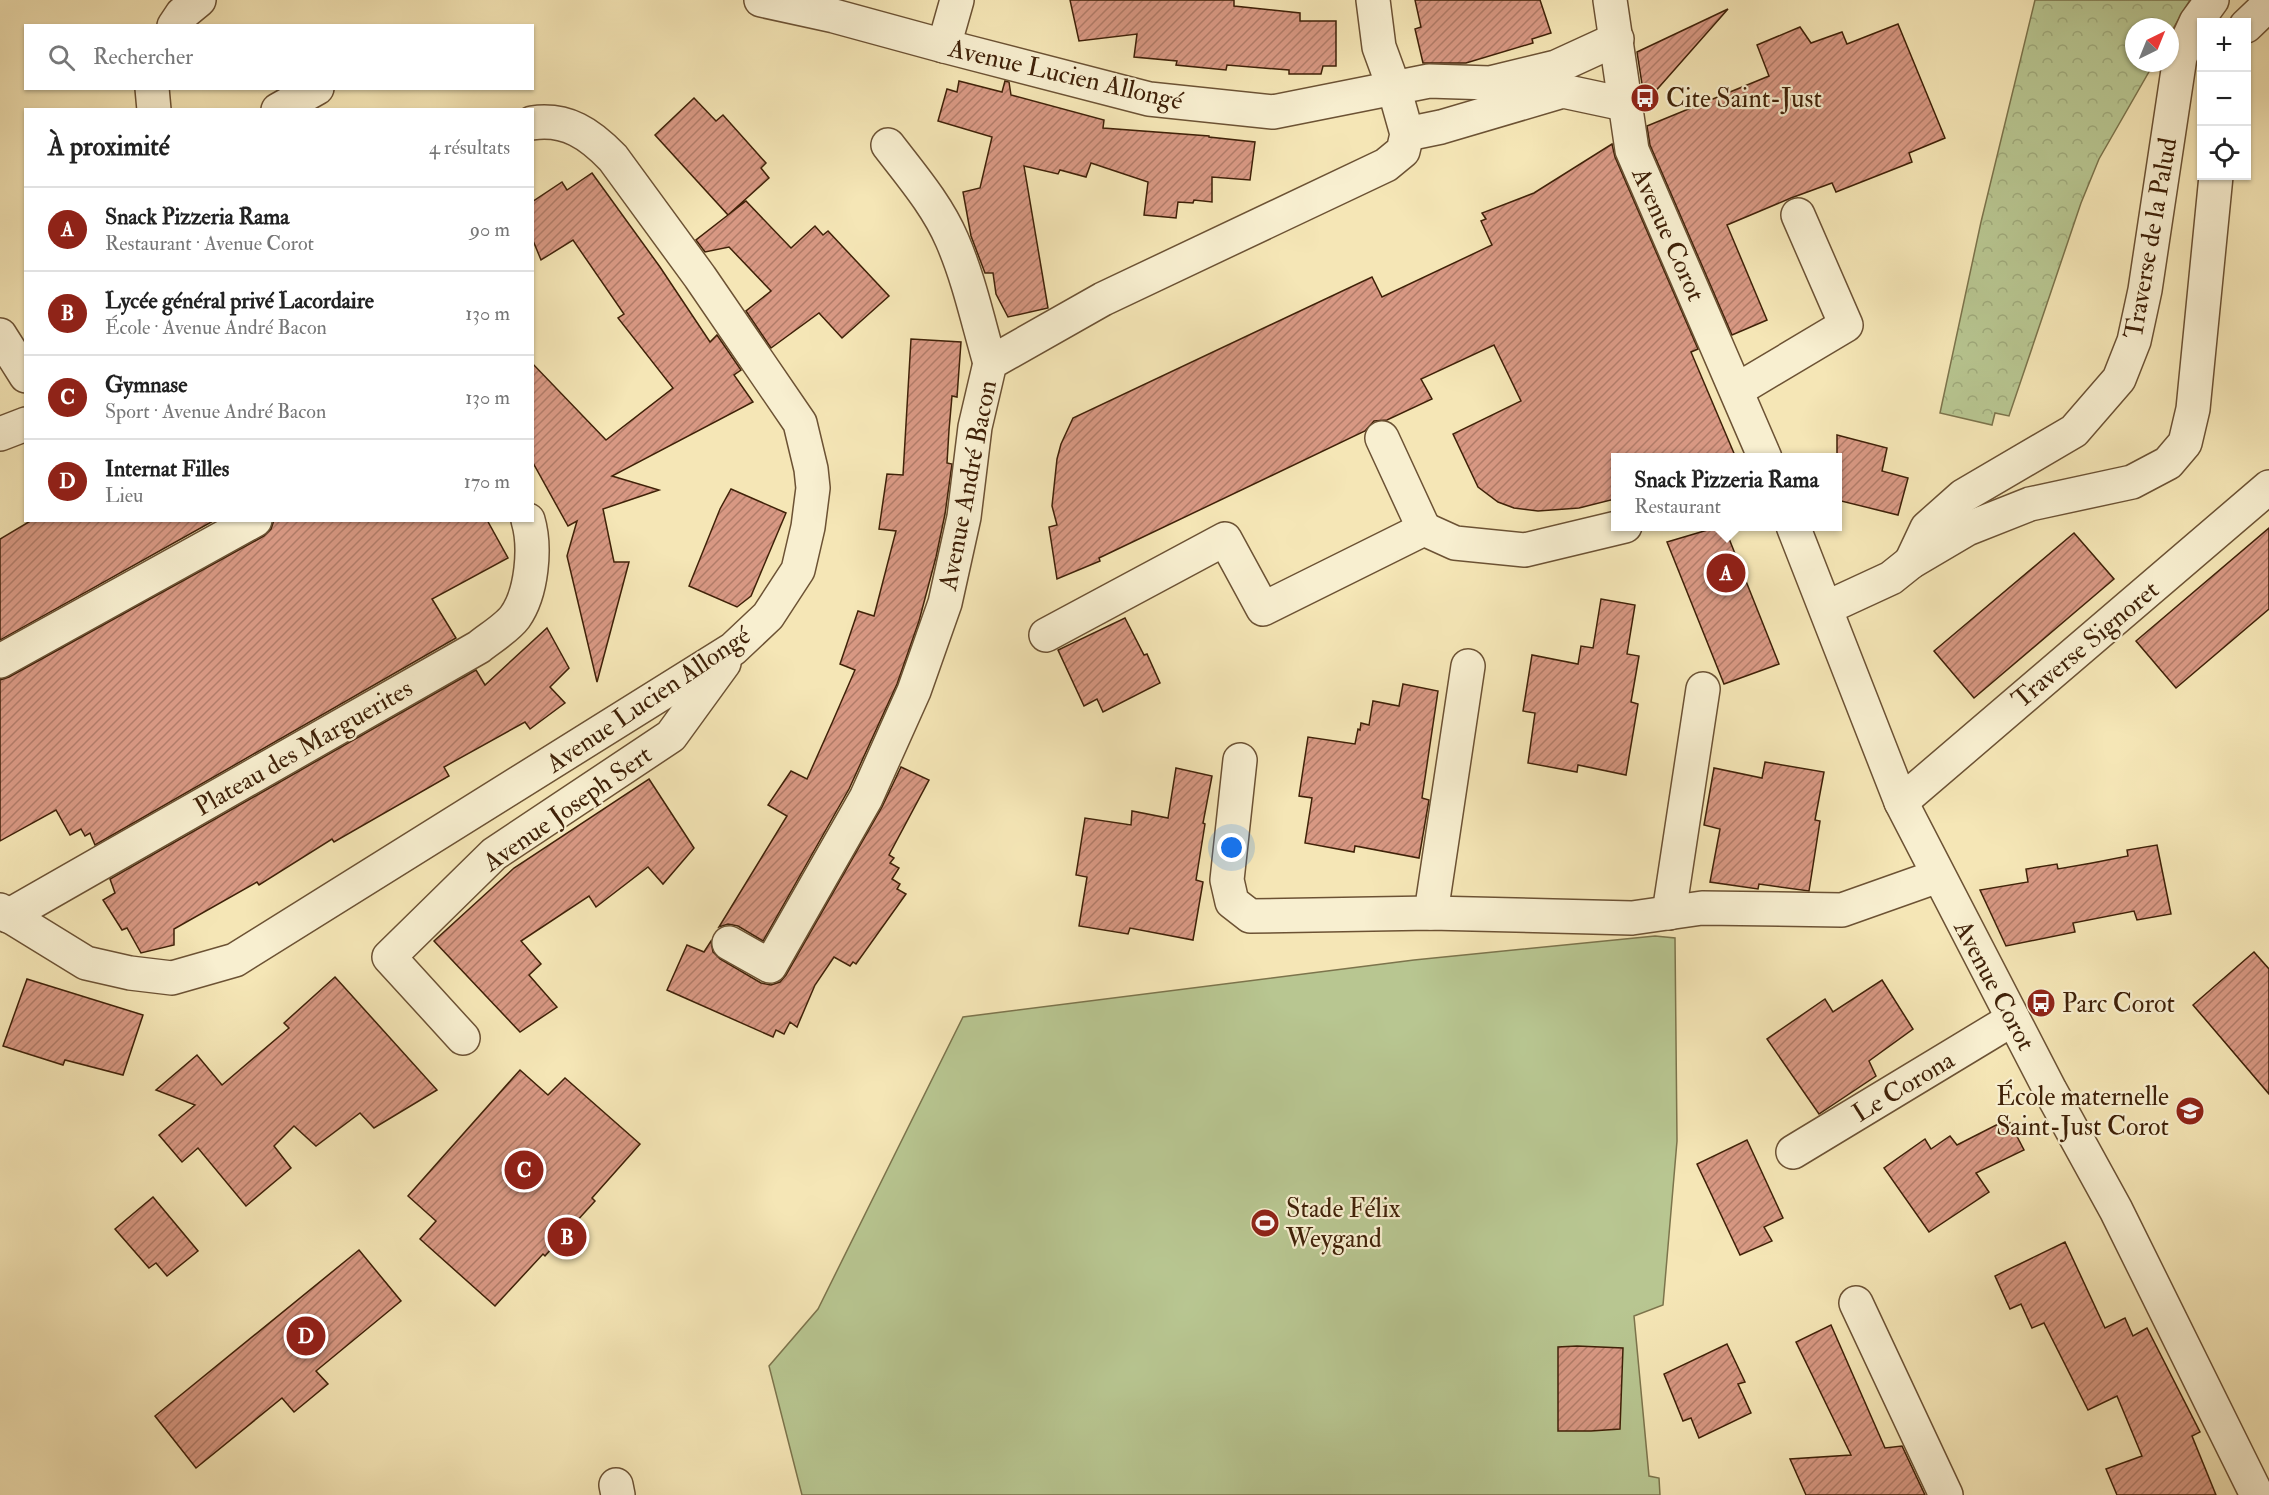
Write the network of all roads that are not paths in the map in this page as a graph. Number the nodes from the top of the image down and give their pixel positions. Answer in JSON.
{"nodes":[{"id":1,"x":199,"y":0,"type":"edge"},
{"id":2,"x":760,"y":0,"type":"edge"},
{"id":3,"x":874,"y":0,"type":"edge"},
{"id":4,"x":957,"y":0,"type":"edge"},
{"id":5,"x":1373,"y":0,"type":"edge"},
{"id":6,"x":1610,"y":0,"type":"edge"},
{"id":7,"x":2212,"y":0,"type":"edge"},
{"id":8,"x":2269,"y":4,"type":"edge"},
{"id":9,"x":834,"y":16,"type":"junction"},
{"id":10,"x":2251,"y":22,"type":"edge"},
{"id":11,"x":175,"y":24,"type":"edge"},
{"id":12,"x":1617,"y":39,"type":"junction"},
{"id":13,"x":944,"y":46,"type":"junction"},
{"id":14,"x":1394,"y":88,"type":"junction"},
{"id":15,"x":152,"y":90,"type":"edge"},
{"id":16,"x":313,"y":90,"type":"edge"},
{"id":17,"x":1624,"y":104,"type":"junction"},
{"id":18,"x":154,"y":108,"type":"edge"},
{"id":19,"x":282,"y":108,"type":"edge"},
{"id":20,"x":534,"y":123,"type":"edge"},
{"id":21,"x":1407,"y":134,"type":"junction"},
{"id":22,"x":888,"y":145,"type":"dead end"},
{"id":23,"x":2216,"y":180,"type":"edge"},
{"id":24,"x":1798,"y":215,"type":"dead end"},
{"id":25,"x":0,"y":335,"type":"edge"},
{"id":26,"x":990,"y":363,"type":"junction"},
{"id":27,"x":24,"y":373,"type":"edge"},
{"id":28,"x":1737,"y":390,"type":"junction"},
{"id":29,"x":24,"y":425,"type":"edge"},
{"id":30,"x":0,"y":434,"type":"edge"},
{"id":31,"x":1382,"y":438,"type":"dead end"},
{"id":32,"x":1763,"y":453,"type":"edge"},
{"id":33,"x":2269,"y":488,"type":"edge"},
{"id":34,"x":251,"y":522,"type":"edge"},
{"id":35,"x":528,"y":522,"type":"edge"},
{"id":36,"x":1424,"y":529,"type":"junction"},
{"id":37,"x":1611,"y":529,"type":"edge"},
{"id":38,"x":1795,"y":531,"type":"edge"},
{"id":39,"x":1911,"y":562,"type":"junction"},
{"id":40,"x":1826,"y":608,"type":"junction"},
{"id":41,"x":1046,"y":635,"type":"dead end"},
{"id":42,"x":733,"y":649,"type":"junction"},
{"id":43,"x":0,"y":661,"type":"edge"},
{"id":44,"x":1468,"y":666,"type":"dead end"},
{"id":45,"x":1702,"y":689,"type":"dead end"},
{"id":46,"x":1240,"y":760,"type":"dead end"},
{"id":47,"x":1901,"y":802,"type":"junction"},
{"id":48,"x":1938,"y":876,"type":"junction"},
{"id":49,"x":4,"y":913,"type":"edge"},
{"id":50,"x":1431,"y":913,"type":"junction"},
{"id":51,"x":1669,"y":913,"type":"junction"},
{"id":52,"x":729,"y":944,"type":"dead end"},
{"id":53,"x":2013,"y":1019,"type":"junction"},
{"id":54,"x":463,"y":1038,"type":"dead end"},
{"id":55,"x":1793,"y":1152,"type":"dead end"},
{"id":56,"x":1856,"y":1303,"type":"dead end"},
{"id":57,"x":1946,"y":1495,"type":"edge"},
{"id":58,"x":2257,"y":1495,"type":"edge"}],
"edges":[{"from":1,"to":11,"type":"street"},
{"from":2,"to":9,"type":"street","name":"Avenue Lucien Allongé"},
{"from":3,"to":9,"type":"street"},
{"from":4,"to":13,"type":"street"},
{"from":5,"to":14,"type":"street"},
{"from":6,"to":12,"type":"street","name":"Avenue Corot"},
{"from":7,"to":39,"type":"street","name":"Traverse de la Palud"},
{"from":8,"to":10,"type":"street"},
{"from":9,"to":13,"type":"street","name":"Avenue Lucien Allongé"},
{"from":12,"to":14,"type":"street","name":"Avenue Lucien Allongé"},
{"from":12,"to":17,"type":"street","name":"Avenue Corot"},
{"from":13,"to":14,"type":"street","name":"Avenue Lucien Allongé"},
{"from":14,"to":21,"type":"street"},
{"from":15,"to":18,"type":"street"},
{"from":16,"to":19,"type":"street"},
{"from":17,"to":21,"type":"street"},
{"from":17,"to":28,"type":"street","name":"Avenue Corot"},
{"from":20,"to":42,"type":"street","name":"Avenue Lucien Allongé"},
{"from":21,"to":26,"type":"street","name":"Avenue André Bacon"},
{"from":22,"to":26,"type":"street"},
{"from":23,"to":39,"type":"street","name":"Traverse de la Palud"},
{"from":24,"to":28,"type":"street"},
{"from":25,"to":27,"type":"street"},
{"from":26,"to":52,"type":"street","name":"Avenue André Bacon"},
{"from":28,"to":32,"type":"street","name":"Avenue Corot"},
{"from":29,"to":30,"type":"street"},
{"from":31,"to":36,"type":"street"},
{"from":33,"to":47,"type":"street","name":"Traverse Signoret"},
{"from":34,"to":43,"type":"street"},
{"from":35,"to":49,"type":"street","name":"Plateau des Marguerites"},
{"from":36,"to":37,"type":"street"},
{"from":36,"to":41,"type":"street"},
{"from":38,"to":40,"type":"street","name":"Avenue Corot"},
{"from":39,"to":40,"type":"street","name":"Traverse de la Palud"},
{"from":40,"to":47,"type":"street","name":"Avenue Corot"},
{"from":42,"to":49,"type":"street","name":"Avenue Lucien Allongé"},
{"from":42,"to":54,"type":"street","name":"Avenue Joseph Sert"},
{"from":44,"to":50,"type":"street"},
{"from":45,"to":51,"type":"street"},
{"from":46,"to":50,"type":"street"},
{"from":47,"to":48,"type":"street","name":"Avenue Corot"},
{"from":48,"to":51,"type":"street"},
{"from":48,"to":53,"type":"street","name":"Avenue Corot"},
{"from":50,"to":51,"type":"street"},
{"from":53,"to":55,"type":"street","name":"Le Corona"},
{"from":53,"to":58,"type":"street","name":"Avenue Corot"},
{"from":56,"to":57,"type":"street"}]}
